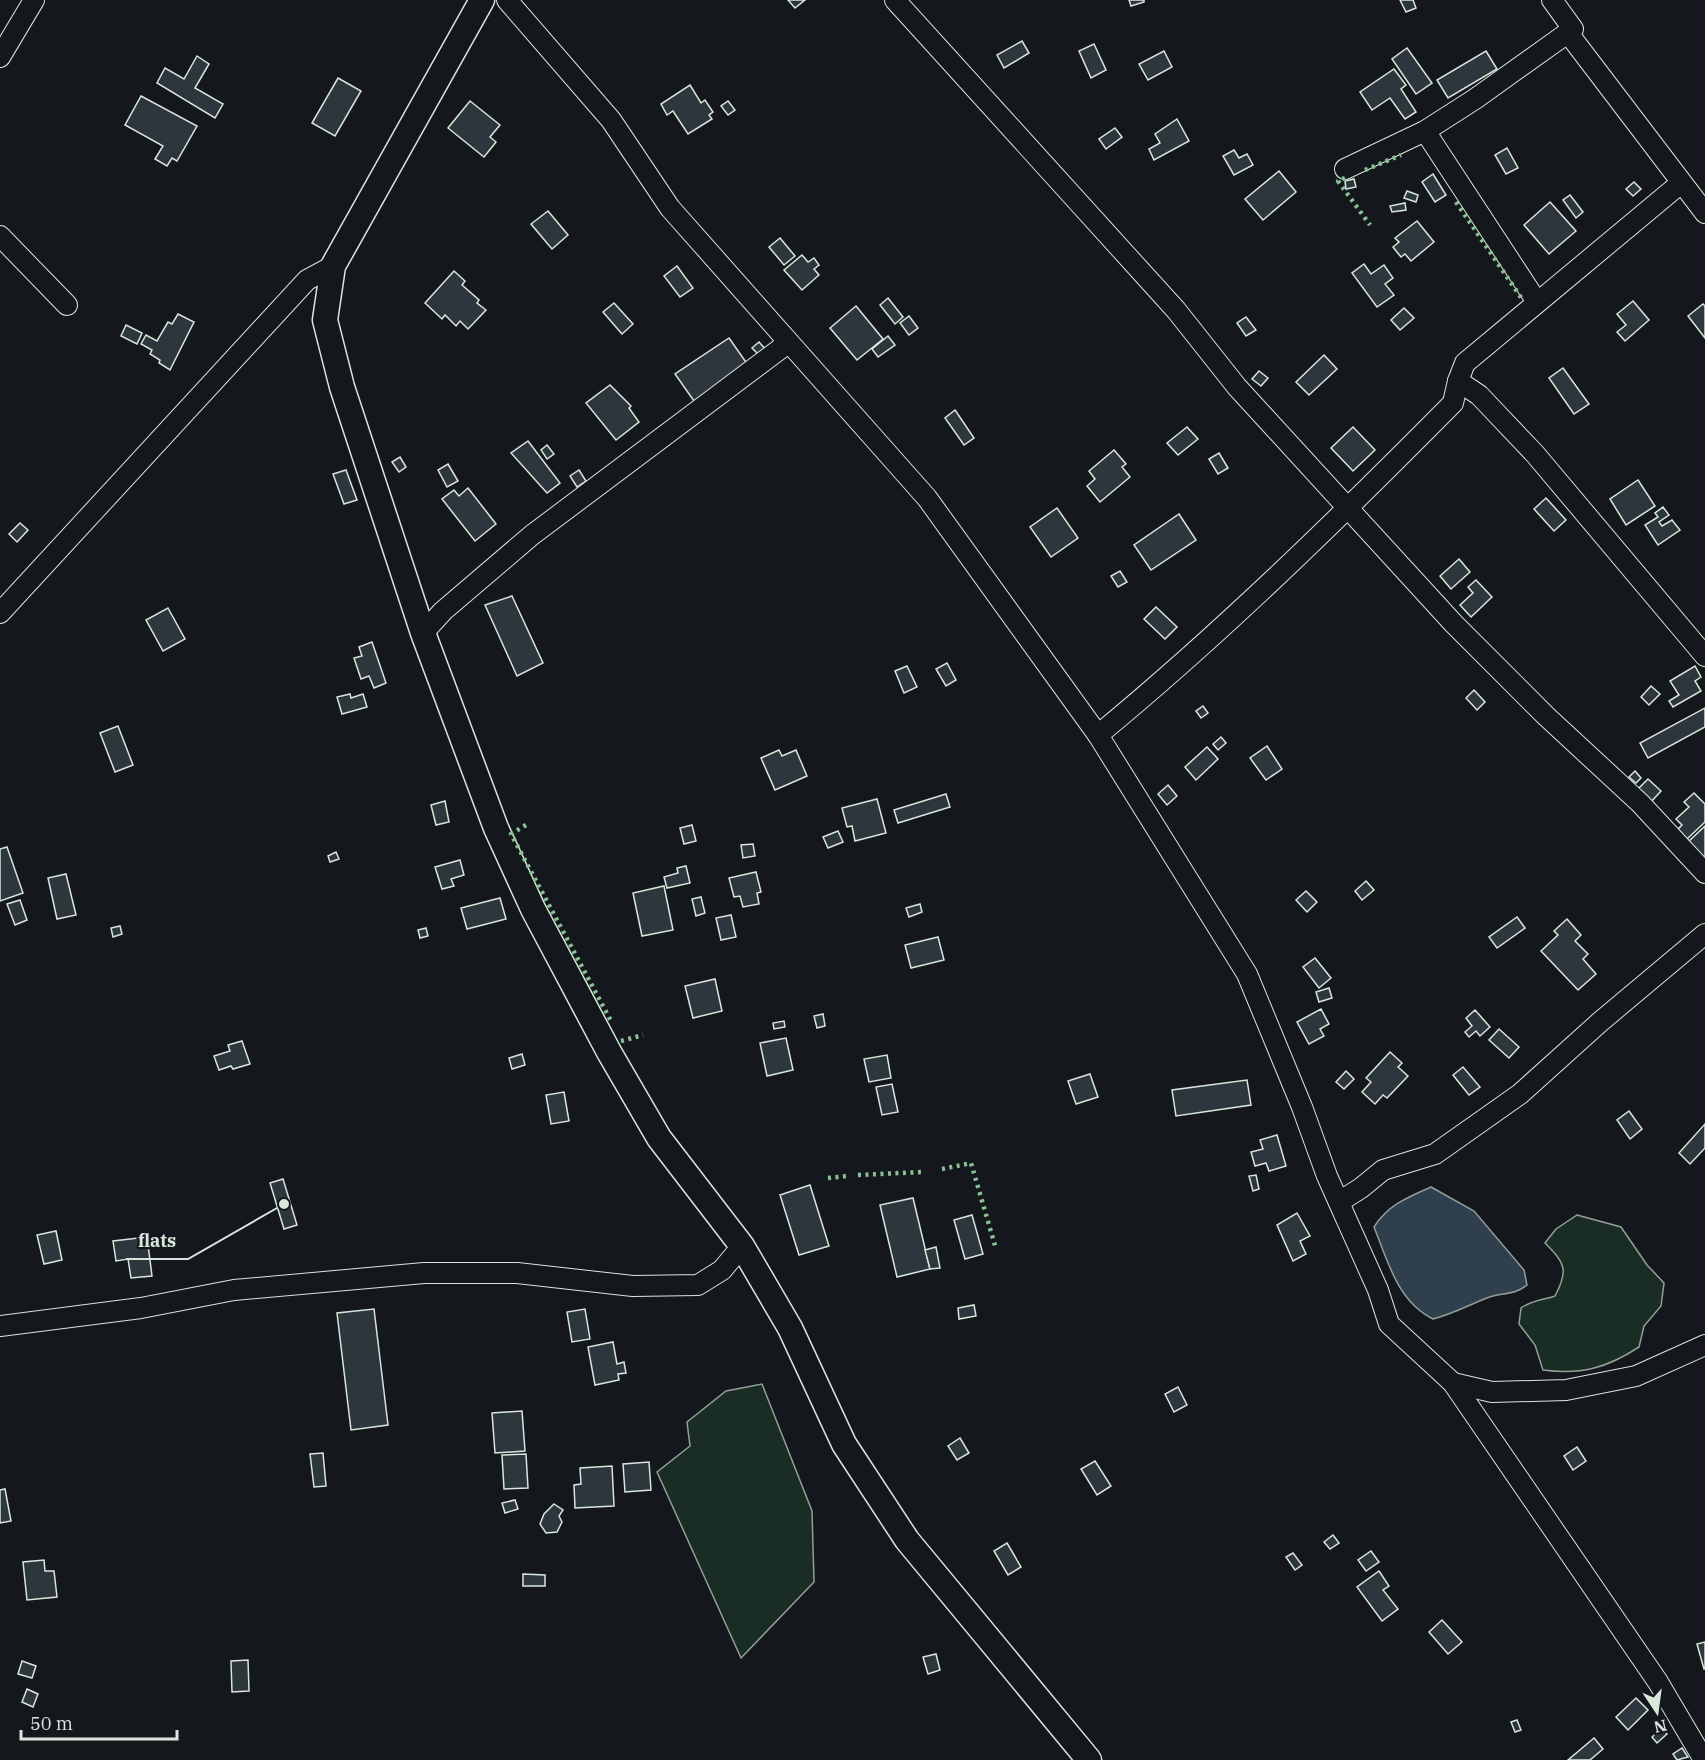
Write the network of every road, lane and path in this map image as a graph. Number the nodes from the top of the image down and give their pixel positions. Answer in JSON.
{"nodes":[{"id":1,"x":34,"y":0,"type":"edge"},
{"id":2,"x":482,"y":0,"type":"edge"},
{"id":3,"x":507,"y":0,"type":"edge"},
{"id":4,"x":896,"y":0,"type":"edge"},
{"id":5,"x":1552,"y":0,"type":"edge"},
{"id":6,"x":1568,"y":33,"type":"junction"},
{"id":7,"x":0,"y":57,"type":"edge"},
{"id":8,"x":1425,"y":131,"type":"junction"},
{"id":9,"x":1345,"y":169,"type":"dead end"},
{"id":10,"x":1681,"y":183,"type":"junction"},
{"id":11,"x":1705,"y":213,"type":"edge"},
{"id":12,"x":0,"y":236,"type":"edge"},
{"id":13,"x":333,"y":266,"type":"junction"},
{"id":14,"x":1537,"y":302,"type":"junction"},
{"id":15,"x":67,"y":305,"type":"dead end"},
{"id":16,"x":788,"y":343,"type":"junction"},
{"id":17,"x":1458,"y":381,"type":"junction"},
{"id":18,"x":1348,"y":509,"type":"junction"},
{"id":19,"x":0,"y":613,"type":"edge"},
{"id":20,"x":423,"y":633,"type":"junction"},
{"id":21,"x":1705,"y":656,"type":"edge"},
{"id":22,"x":1098,"y":735,"type":"junction"},
{"id":23,"x":1705,"y":873,"type":"edge"},
{"id":24,"x":1705,"y":934,"type":"edge"},
{"id":25,"x":1339,"y":1202,"type":"junction"},
{"id":26,"x":742,"y":1246,"type":"junction"},
{"id":27,"x":0,"y":1326,"type":"edge"},
{"id":28,"x":1705,"y":1345,"type":"edge"},
{"id":29,"x":1453,"y":1383,"type":"junction"},
{"id":30,"x":1089,"y":1760,"type":"edge"},
{"id":31,"x":1704,"y":1760,"type":"edge"}],
"edges":[{"from":1,"to":7,"type":"street"},
{"from":2,"to":13,"type":"street"},
{"from":3,"to":16,"type":"street"},
{"from":4,"to":18,"type":"street"},
{"from":5,"to":6,"type":"street"},
{"from":6,"to":8,"type":"street"},
{"from":6,"to":10,"type":"street"},
{"from":8,"to":9,"type":"street"},
{"from":8,"to":14,"type":"street"},
{"from":10,"to":11,"type":"street"},
{"from":10,"to":14,"type":"street"},
{"from":12,"to":15,"type":"street"},
{"from":13,"to":19,"type":"street"},
{"from":13,"to":20,"type":"street"},
{"from":14,"to":17,"type":"street"},
{"from":16,"to":20,"type":"street"},
{"from":16,"to":22,"type":"street"},
{"from":17,"to":18,"type":"street"},
{"from":17,"to":21,"type":"street"},
{"from":18,"to":22,"type":"street"},
{"from":18,"to":23,"type":"street"},
{"from":20,"to":26,"type":"street"},
{"from":22,"to":25,"type":"street"},
{"from":24,"to":25,"type":"street"},
{"from":25,"to":29,"type":"street"},
{"from":26,"to":27,"type":"street"},
{"from":26,"to":30,"type":"street"},
{"from":28,"to":29,"type":"street"},
{"from":29,"to":31,"type":"street"}]}
